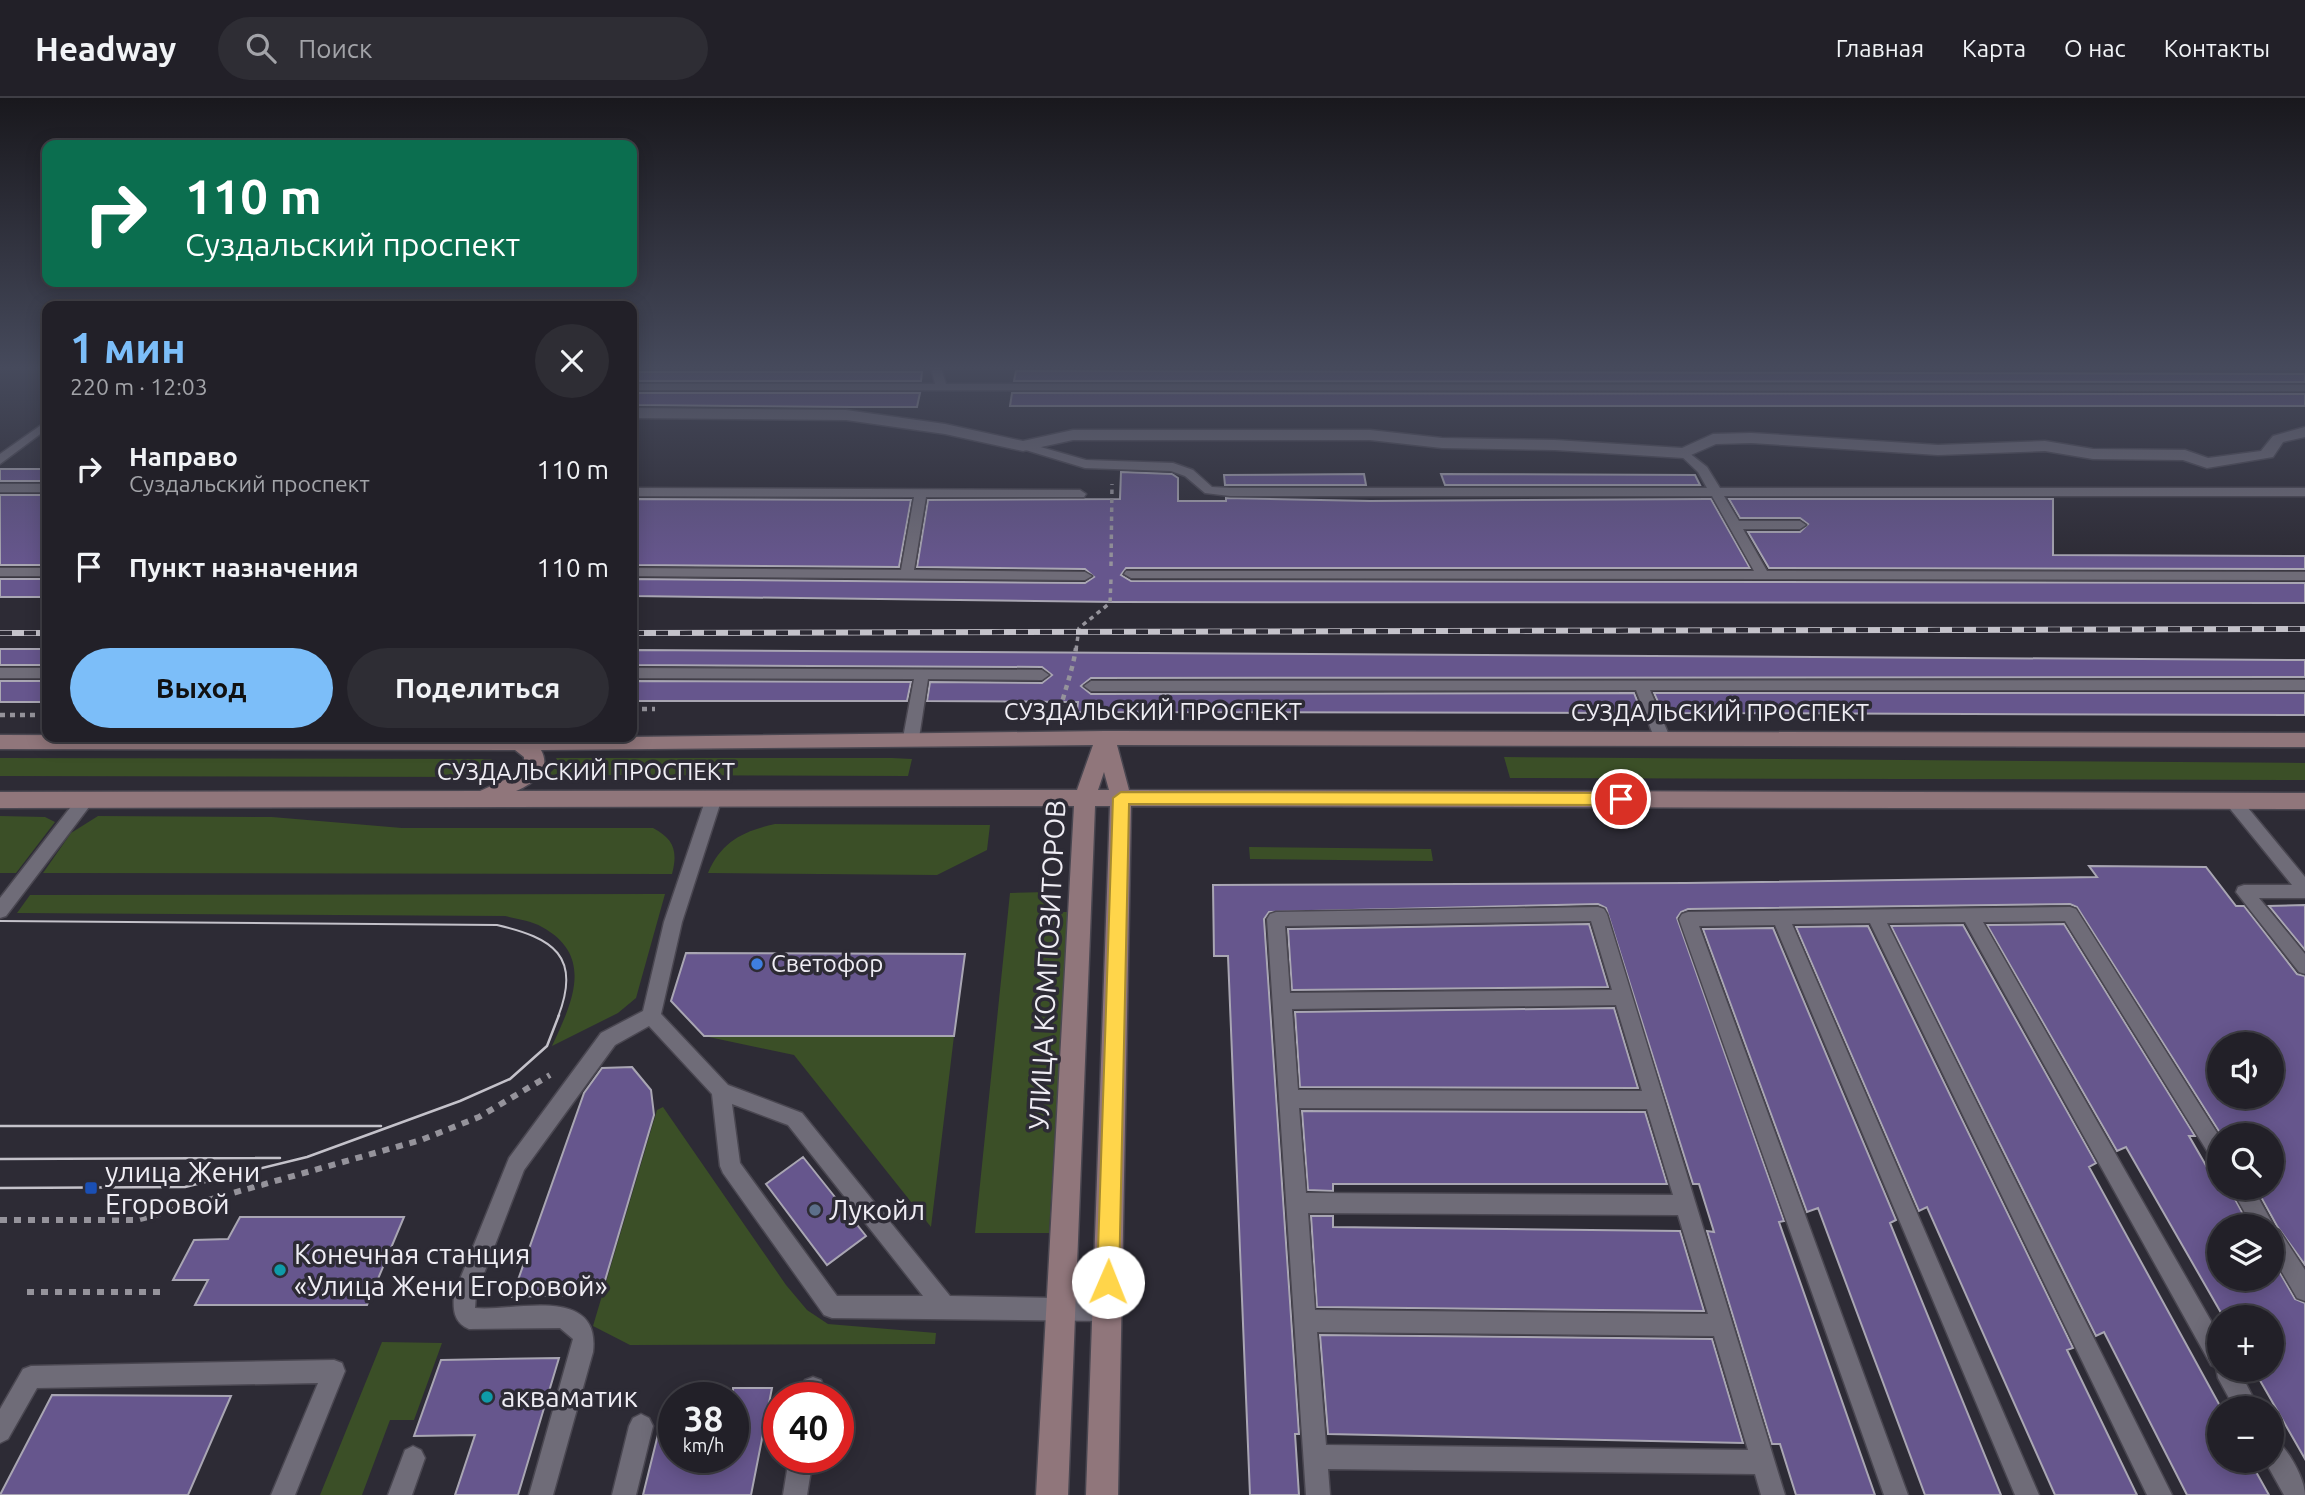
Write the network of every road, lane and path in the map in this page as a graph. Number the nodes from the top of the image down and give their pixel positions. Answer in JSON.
{"nodes":[{"id":1,"x":35,"y":433,"type":"edge"},
{"id":2,"x":964,"y":433,"type":"edge"},
{"id":3,"x":2300,"y":433,"type":"edge"},
{"id":4,"x":1023,"y":446,"type":"junction"},
{"id":5,"x":1684,"y":453,"type":"junction"},
{"id":6,"x":0,"y":460,"type":"edge"},
{"id":7,"x":0,"y":488,"type":"edge"},
{"id":8,"x":42,"y":488,"type":"edge"},
{"id":9,"x":637,"y":492,"type":"edge"},
{"id":10,"x":2305,"y":492,"type":"edge"},
{"id":11,"x":921,"y":493,"type":"junction"},
{"id":12,"x":1080,"y":494,"type":"dead end"},
{"id":13,"x":1716,"y":494,"type":"junction"},
{"id":14,"x":1734,"y":525,"type":"junction"},
{"id":15,"x":1800,"y":525,"type":"dead end"},
{"id":16,"x":0,"y":572,"type":"edge"},
{"id":17,"x":42,"y":572,"type":"edge"},
{"id":18,"x":637,"y":572,"type":"edge"},
{"id":19,"x":907,"y":573,"type":"junction"},
{"id":20,"x":1131,"y":574,"type":"dead end"},
{"id":21,"x":1763,"y":575,"type":"junction"},
{"id":22,"x":1085,"y":576,"type":"dead end"},
{"id":23,"x":2305,"y":576,"type":"edge"},
{"id":24,"x":0,"y":673,"type":"edge"},
{"id":25,"x":42,"y":673,"type":"edge"},
{"id":26,"x":637,"y":673,"type":"edge"},
{"id":27,"x":922,"y":673,"type":"junction"},
{"id":28,"x":1042,"y":675,"type":"dead end"},
{"id":29,"x":1641,"y":685,"type":"junction"},
{"id":30,"x":2305,"y":685,"type":"edge"},
{"id":31,"x":1091,"y":686,"type":"dead end"},
{"id":32,"x":637,"y":709,"type":"edge"},
{"id":33,"x":655,"y":709,"type":"dead end"},
{"id":34,"x":0,"y":715,"type":"edge"},
{"id":35,"x":42,"y":715,"type":"edge"},
{"id":36,"x":911,"y":738,"type":"junction"},
{"id":37,"x":1105,"y":738,"type":"junction"},
{"id":38,"x":1663,"y":740,"type":"junction"},
{"id":39,"x":2305,"y":740,"type":"edge"},
{"id":40,"x":0,"y":742,"type":"edge"},
{"id":41,"x":598,"y":742,"type":"edge"},
{"id":42,"x":637,"y":742,"type":"edge"},
{"id":43,"x":520,"y":743,"type":"junction"},
{"id":44,"x":481,"y":797,"type":"junction"},
{"id":45,"x":714,"y":798,"type":"junction"},
{"id":46,"x":1085,"y":798,"type":"junction"},
{"id":47,"x":1121,"y":798,"type":"junction"},
{"id":48,"x":86,"y":799,"type":"junction"},
{"id":49,"x":0,"y":800,"type":"edge"},
{"id":50,"x":2233,"y":801,"type":"junction"},
{"id":51,"x":2305,"y":801,"type":"edge"},
{"id":52,"x":2305,"y":890,"type":"edge"},
{"id":53,"x":0,"y":911,"type":"edge"},
{"id":54,"x":1969,"y":915,"type":"junction"},
{"id":55,"x":1875,"y":916,"type":"junction"},
{"id":56,"x":1780,"y":918,"type":"junction"},
{"id":57,"x":2305,"y":967,"type":"edge"},
{"id":58,"x":1622,"y":997,"type":"junction"},
{"id":59,"x":1282,"y":1001,"type":"junction"},
{"id":60,"x":650,"y":1016,"type":"junction"},
{"id":61,"x":553,"y":1073,"type":"dead end"},
{"id":62,"x":721,"y":1091,"type":"junction"},
{"id":63,"x":1289,"y":1099,"type":"junction"},
{"id":64,"x":1653,"y":1100,"type":"junction"},
{"id":65,"x":2207,"y":1134,"type":"edge"},
{"id":66,"x":1297,"y":1203,"type":"junction"},
{"id":67,"x":1685,"y":1205,"type":"junction"},
{"id":68,"x":0,"y":1220,"type":"edge"},
{"id":69,"x":2284,"y":1256,"type":"edge"},
{"id":70,"x":2305,"y":1290,"type":"edge"},
{"id":71,"x":27,"y":1292,"type":"dead end"},
{"id":72,"x":166,"y":1292,"type":"dead end"},
{"id":73,"x":945,"y":1307,"type":"junction"},
{"id":74,"x":1061,"y":1310,"type":"junction"},
{"id":75,"x":1107,"y":1310,"type":"junction"},
{"id":76,"x":1306,"y":1321,"type":"junction"},
{"id":77,"x":1721,"y":1325,"type":"junction"},
{"id":78,"x":2207,"y":1336,"type":"edge"},
{"id":79,"x":641,"y":1426,"type":"dead end"},
{"id":80,"x":0,"y":1431,"type":"edge"},
{"id":81,"x":1315,"y":1457,"type":"junction"},
{"id":82,"x":412,"y":1458,"type":"dead end"},
{"id":83,"x":1763,"y":1462,"type":"junction"},
{"id":84,"x":2284,"y":1472,"type":"edge"},
{"id":85,"x":799,"y":1473,"type":"edge"},
{"id":86,"x":283,"y":1495,"type":"edge"},
{"id":87,"x":400,"y":1495,"type":"edge"},
{"id":88,"x":541,"y":1495,"type":"edge"},
{"id":89,"x":624,"y":1495,"type":"edge"},
{"id":90,"x":795,"y":1495,"type":"edge"},
{"id":91,"x":1052,"y":1495,"type":"edge"},
{"id":92,"x":1102,"y":1495,"type":"edge"},
{"id":93,"x":1318,"y":1495,"type":"edge"},
{"id":94,"x":1773,"y":1495,"type":"edge"},
{"id":95,"x":1896,"y":1495,"type":"edge"},
{"id":96,"x":2027,"y":1495,"type":"edge"},
{"id":97,"x":2160,"y":1495,"type":"edge"},
{"id":98,"x":2297,"y":1495,"type":"edge"}],
"edges":[{"from":1,"to":6,"type":"lane"},
{"from":2,"to":4,"type":"street"},
{"from":3,"to":5,"type":"street"},
{"from":4,"to":5,"type":"street"},
{"from":4,"to":13,"type":"lane"},
{"from":5,"to":13,"type":"lane"},
{"from":7,"to":8,"type":"lane"},
{"from":9,"to":11,"type":"lane"},
{"from":10,"to":13,"type":"lane"},
{"from":11,"to":12,"type":"lane"},
{"from":11,"to":19,"type":"lane"},
{"from":13,"to":14,"type":"lane"},
{"from":14,"to":15,"type":"lane"},
{"from":14,"to":21,"type":"lane"},
{"from":16,"to":17,"type":"lane"},
{"from":18,"to":19,"type":"lane"},
{"from":19,"to":22,"type":"lane"},
{"from":20,"to":21,"type":"lane"},
{"from":21,"to":23,"type":"lane"},
{"from":24,"to":25,"type":"lane"},
{"from":26,"to":27,"type":"lane"},
{"from":27,"to":28,"type":"lane"},
{"from":27,"to":36,"type":"lane"},
{"from":29,"to":30,"type":"lane"},
{"from":29,"to":31,"type":"lane"},
{"from":29,"to":38,"type":"lane"},
{"from":32,"to":33,"type":"path"},
{"from":34,"to":35,"type":"path"},
{"from":36,"to":37,"type":"main road","name":"СУЗДАЛЬСКИЙ ПРОСПЕКТ"},
{"from":36,"to":42,"type":"main road","name":"СУЗДАЛЬСКИЙ ПРОСПЕКТ"},
{"from":37,"to":38,"type":"main road","name":"СУЗДАЛЬСКИЙ ПРОСПЕКТ"},
{"from":37,"to":46,"type":"main road","name":"УЛИЦА КОМПОЗИТОРОВ"},
{"from":37,"to":47,"type":"main road"},
{"from":38,"to":39,"type":"main road","name":"СУЗДАЛЬСКИЙ ПРОСПЕКТ"},
{"from":40,"to":43,"type":"main road","name":"СУЗДАЛЬСКИЙ ПРОСПЕКТ"},
{"from":41,"to":43,"type":"main road","name":"СУЗДАЛЬСКИЙ ПРОСПЕКТ"},
{"from":43,"to":44,"type":"main road"},
{"from":44,"to":45,"type":"main road","name":"СУЗДАЛЬСКИЙ ПРОСПЕКТ"},
{"from":44,"to":48,"type":"main road","name":"СУЗДАЛЬСКИЙ ПРОСПЕКТ"},
{"from":45,"to":46,"type":"main road","name":"СУЗДАЛЬСКИЙ ПРОСПЕКТ"},
{"from":45,"to":60,"type":"lane"},
{"from":46,"to":47,"type":"main road","name":"СУЗДАЛЬСКИЙ ПРОСПЕКТ"},
{"from":46,"to":74,"type":"main road","name":"УЛИЦА КОМПОЗИТОРОВ"},
{"from":47,"to":50,"type":"main road","name":"СУЗДАЛЬСКИЙ ПРОСПЕКТ"},
{"from":47,"to":75,"type":"main road"},
{"from":48,"to":49,"type":"main road","name":"СУЗДАЛЬСКИЙ ПРОСПЕКТ"},
{"from":48,"to":53,"type":"lane"},
{"from":50,"to":51,"type":"main road","name":"СУЗДАЛЬСКИЙ ПРОСПЕКТ"},
{"from":50,"to":52,"type":"lane"},
{"from":52,"to":57,"type":"lane"},
{"from":54,"to":55,"type":"lane"},
{"from":54,"to":65,"type":"lane"},
{"from":54,"to":78,"type":"lane"},
{"from":55,"to":56,"type":"lane"},
{"from":55,"to":97,"type":"lane"},
{"from":56,"to":95,"type":"lane"},
{"from":56,"to":96,"type":"lane"},
{"from":58,"to":59,"type":"lane"},
{"from":58,"to":59,"type":"lane"},
{"from":58,"to":64,"type":"lane"},
{"from":59,"to":63,"type":"lane"},
{"from":60,"to":62,"type":"lane"},
{"from":60,"to":88,"type":"lane"},
{"from":61,"to":68,"type":"path"},
{"from":62,"to":73,"type":"lane"},
{"from":62,"to":73,"type":"lane"},
{"from":63,"to":64,"type":"lane"},
{"from":63,"to":66,"type":"lane"},
{"from":64,"to":67,"type":"lane"},
{"from":66,"to":67,"type":"lane"},
{"from":66,"to":76,"type":"lane"},
{"from":67,"to":77,"type":"lane"},
{"from":69,"to":70,"type":"lane"},
{"from":71,"to":72,"type":"path"},
{"from":73,"to":74,"type":"lane"},
{"from":74,"to":75,"type":"lane"},
{"from":74,"to":91,"type":"main road","name":"УЛИЦА КОМПОЗИТОРОВ"},
{"from":75,"to":92,"type":"main road"},
{"from":76,"to":77,"type":"lane"},
{"from":76,"to":81,"type":"lane"},
{"from":77,"to":83,"type":"lane"},
{"from":79,"to":89,"type":"lane"},
{"from":80,"to":86,"type":"lane"},
{"from":81,"to":83,"type":"lane"},
{"from":81,"to":93,"type":"lane"},
{"from":82,"to":87,"type":"lane"},
{"from":83,"to":94,"type":"lane"},
{"from":84,"to":98,"type":"lane"},
{"from":85,"to":90,"type":"lane"}]}
